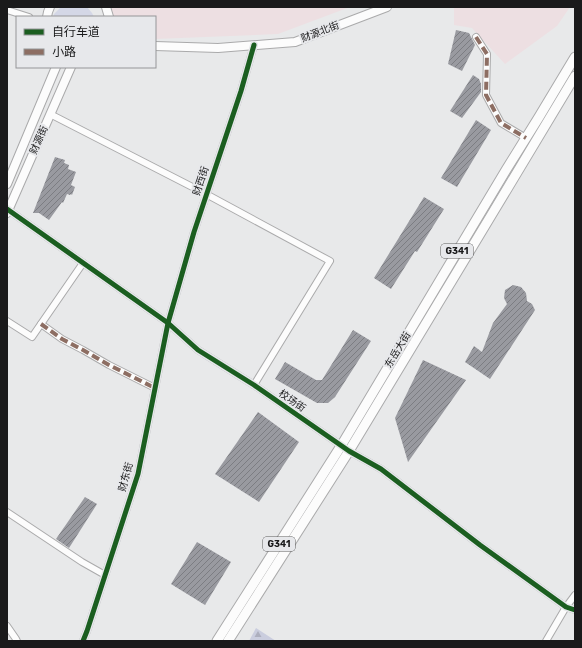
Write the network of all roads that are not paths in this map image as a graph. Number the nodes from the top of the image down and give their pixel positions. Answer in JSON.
{"nodes":[{"id":1,"x":387,"y":7,"type":"edge"},
{"id":2,"x":7,"y":10,"type":"edge"},
{"id":3,"x":26,"y":16,"type":"edge"},
{"id":4,"x":476,"y":36,"type":"dead end"},
{"id":5,"x":254,"y":45,"type":"junction"},
{"id":6,"x":156,"y":46,"type":"edge"},
{"id":7,"x":575,"y":57,"type":"edge"},
{"id":8,"x":56,"y":68,"type":"edge"},
{"id":9,"x":71,"y":68,"type":"edge"},
{"id":10,"x":575,"y":76,"type":"edge"},
{"id":11,"x":50,"y":114,"type":"junction"},
{"id":12,"x":526,"y":138,"type":"junction"},
{"id":13,"x":7,"y":184,"type":"edge"},
{"id":14,"x":206,"y":194,"type":"junction"},
{"id":15,"x":7,"y":211,"type":"edge"},
{"id":16,"x":83,"y":263,"type":"junction"},
{"id":17,"x":7,"y":321,"type":"edge"},
{"id":18,"x":168,"y":323,"type":"junction"},
{"id":19,"x":42,"y":324,"type":"junction"},
{"id":20,"x":254,"y":385,"type":"junction"},
{"id":21,"x":154,"y":388,"type":"junction"},
{"id":22,"x":340,"y":446,"type":"junction"},
{"id":23,"x":349,"y":451,"type":"junction"},
{"id":24,"x":7,"y":512,"type":"edge"},
{"id":25,"x":105,"y":575,"type":"junction"},
{"id":26,"x":575,"y":595,"type":"edge"},
{"id":27,"x":566,"y":607,"type":"junction"},
{"id":28,"x":575,"y":610,"type":"edge"},
{"id":29,"x":7,"y":626,"type":"edge"},
{"id":30,"x":17,"y":641,"type":"edge"},
{"id":31,"x":83,"y":641,"type":"edge"},
{"id":32,"x":216,"y":641,"type":"edge"},
{"id":33,"x":228,"y":641,"type":"edge"},
{"id":34,"x":546,"y":641,"type":"edge"}],
"edges":[{"from":1,"to":5,"type":"main road","name":"财源北街"},
{"from":2,"to":3,"type":"street"},
{"from":4,"to":12,"type":"street"},
{"from":5,"to":6,"type":"main road","name":"财源北街"},
{"from":5,"to":14,"type":"street","name":"财西街"},
{"from":7,"to":12,"type":"highway","name":"东岳大街","number":"G341"},
{"from":8,"to":13,"type":"main road","name":"财源街"},
{"from":9,"to":11,"type":"main road","name":"财源街"},
{"from":10,"to":23,"type":"highway","name":"东岳大街","number":"G341"},
{"from":11,"to":14,"type":"street"},
{"from":11,"to":15,"type":"main road","name":"财源街"},
{"from":12,"to":22,"type":"highway","name":"东岳大街","number":"G341"},
{"from":14,"to":18,"type":"street","name":"财西街"},
{"from":14,"to":20,"type":"street"},
{"from":15,"to":16,"type":"street","name":"校场街"},
{"from":16,"to":18,"type":"street","name":"校场街"},
{"from":16,"to":19,"type":"street"},
{"from":17,"to":19,"type":"street"},
{"from":18,"to":20,"type":"street","name":"校场街"},
{"from":18,"to":21,"type":"street","name":"财东街"},
{"from":19,"to":21,"type":"street"},
{"from":20,"to":22,"type":"street","name":"校场街"},
{"from":21,"to":25,"type":"street","name":"财东街"},
{"from":22,"to":23,"type":"street","name":"校场街"},
{"from":22,"to":32,"type":"highway","name":"东岳大街","number":"G341"},
{"from":23,"to":27,"type":"street","name":"校场街"},
{"from":23,"to":33,"type":"highway","name":"东岳大街","number":"G341"},
{"from":24,"to":25,"type":"street"},
{"from":25,"to":31,"type":"street","name":"财东街"},
{"from":26,"to":27,"type":"street"},
{"from":27,"to":28,"type":"street","name":"校场街"},
{"from":27,"to":34,"type":"street"},
{"from":29,"to":30,"type":"street"}]}
